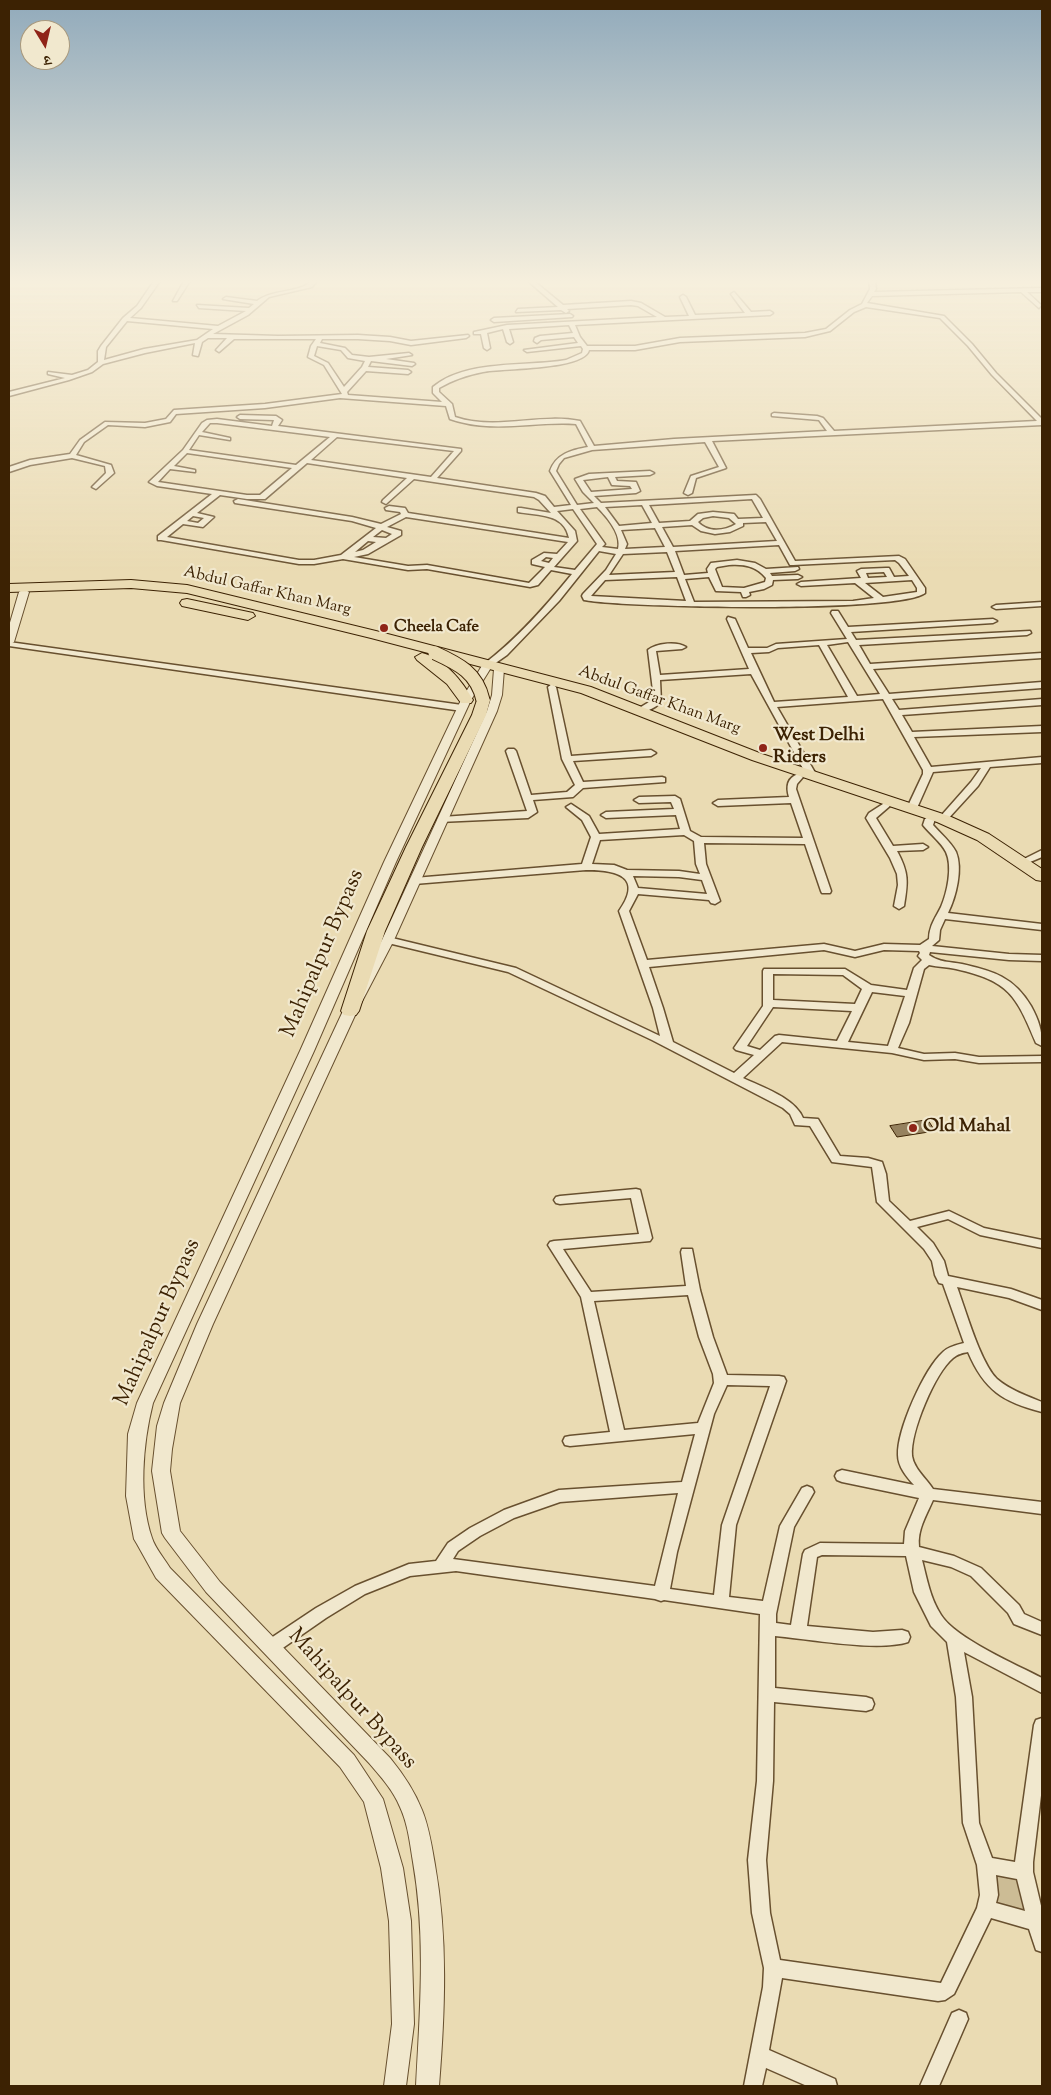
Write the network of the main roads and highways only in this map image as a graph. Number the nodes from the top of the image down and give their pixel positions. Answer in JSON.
{"nodes":[{"id":1,"x":111,"y":586,"type":"junction"},
{"id":2,"x":9,"y":588,"type":"edge"},
{"id":3,"x":9,"y":592,"type":"edge"},
{"id":4,"x":428,"y":655,"type":"junction"},
{"id":5,"x":491,"y":670,"type":"junction"},
{"id":6,"x":464,"y":704,"type":"road end"},
{"id":7,"x":805,"y":776,"type":"junction"},
{"id":8,"x":936,"y":819,"type":"junction"},
{"id":9,"x":1042,"y":876,"type":"edge"},
{"id":10,"x":1042,"y":885,"type":"edge"},
{"id":11,"x":350,"y":1011,"type":"road end"}],
"edges":[{"from":1,"to":2,"type":"main road","name":"Abdul Gaffar Khan Marg"},
{"from":1,"to":4,"type":"main road"},
{"from":1,"to":5,"type":"main road","name":"Abdul Gaffar Khan Marg"},
{"from":3,"to":4,"type":"main road","name":"Abdul Gaffar Khan Marg"},
{"from":4,"to":5,"type":"main road","name":"Abdul Gaffar Khan Marg"},
{"from":4,"to":6,"type":"main road"},
{"from":4,"to":11,"type":"main road","bridge":true},
{"from":5,"to":7,"type":"main road","name":"Abdul Gaffar Khan Marg"},
{"from":5,"to":7,"type":"main road","name":"Abdul Gaffar Khan Marg"},
{"from":7,"to":8,"type":"main road","name":"Abdul Gaffar Khan Marg"},
{"from":7,"to":8,"type":"main road","name":"Abdul Gaffar Khan Marg"},
{"from":8,"to":9,"type":"main road","name":"Abdul Gaffar Khan Marg"},
{"from":8,"to":10,"type":"main road","name":"Abdul Gaffar Khan Marg"}]}
